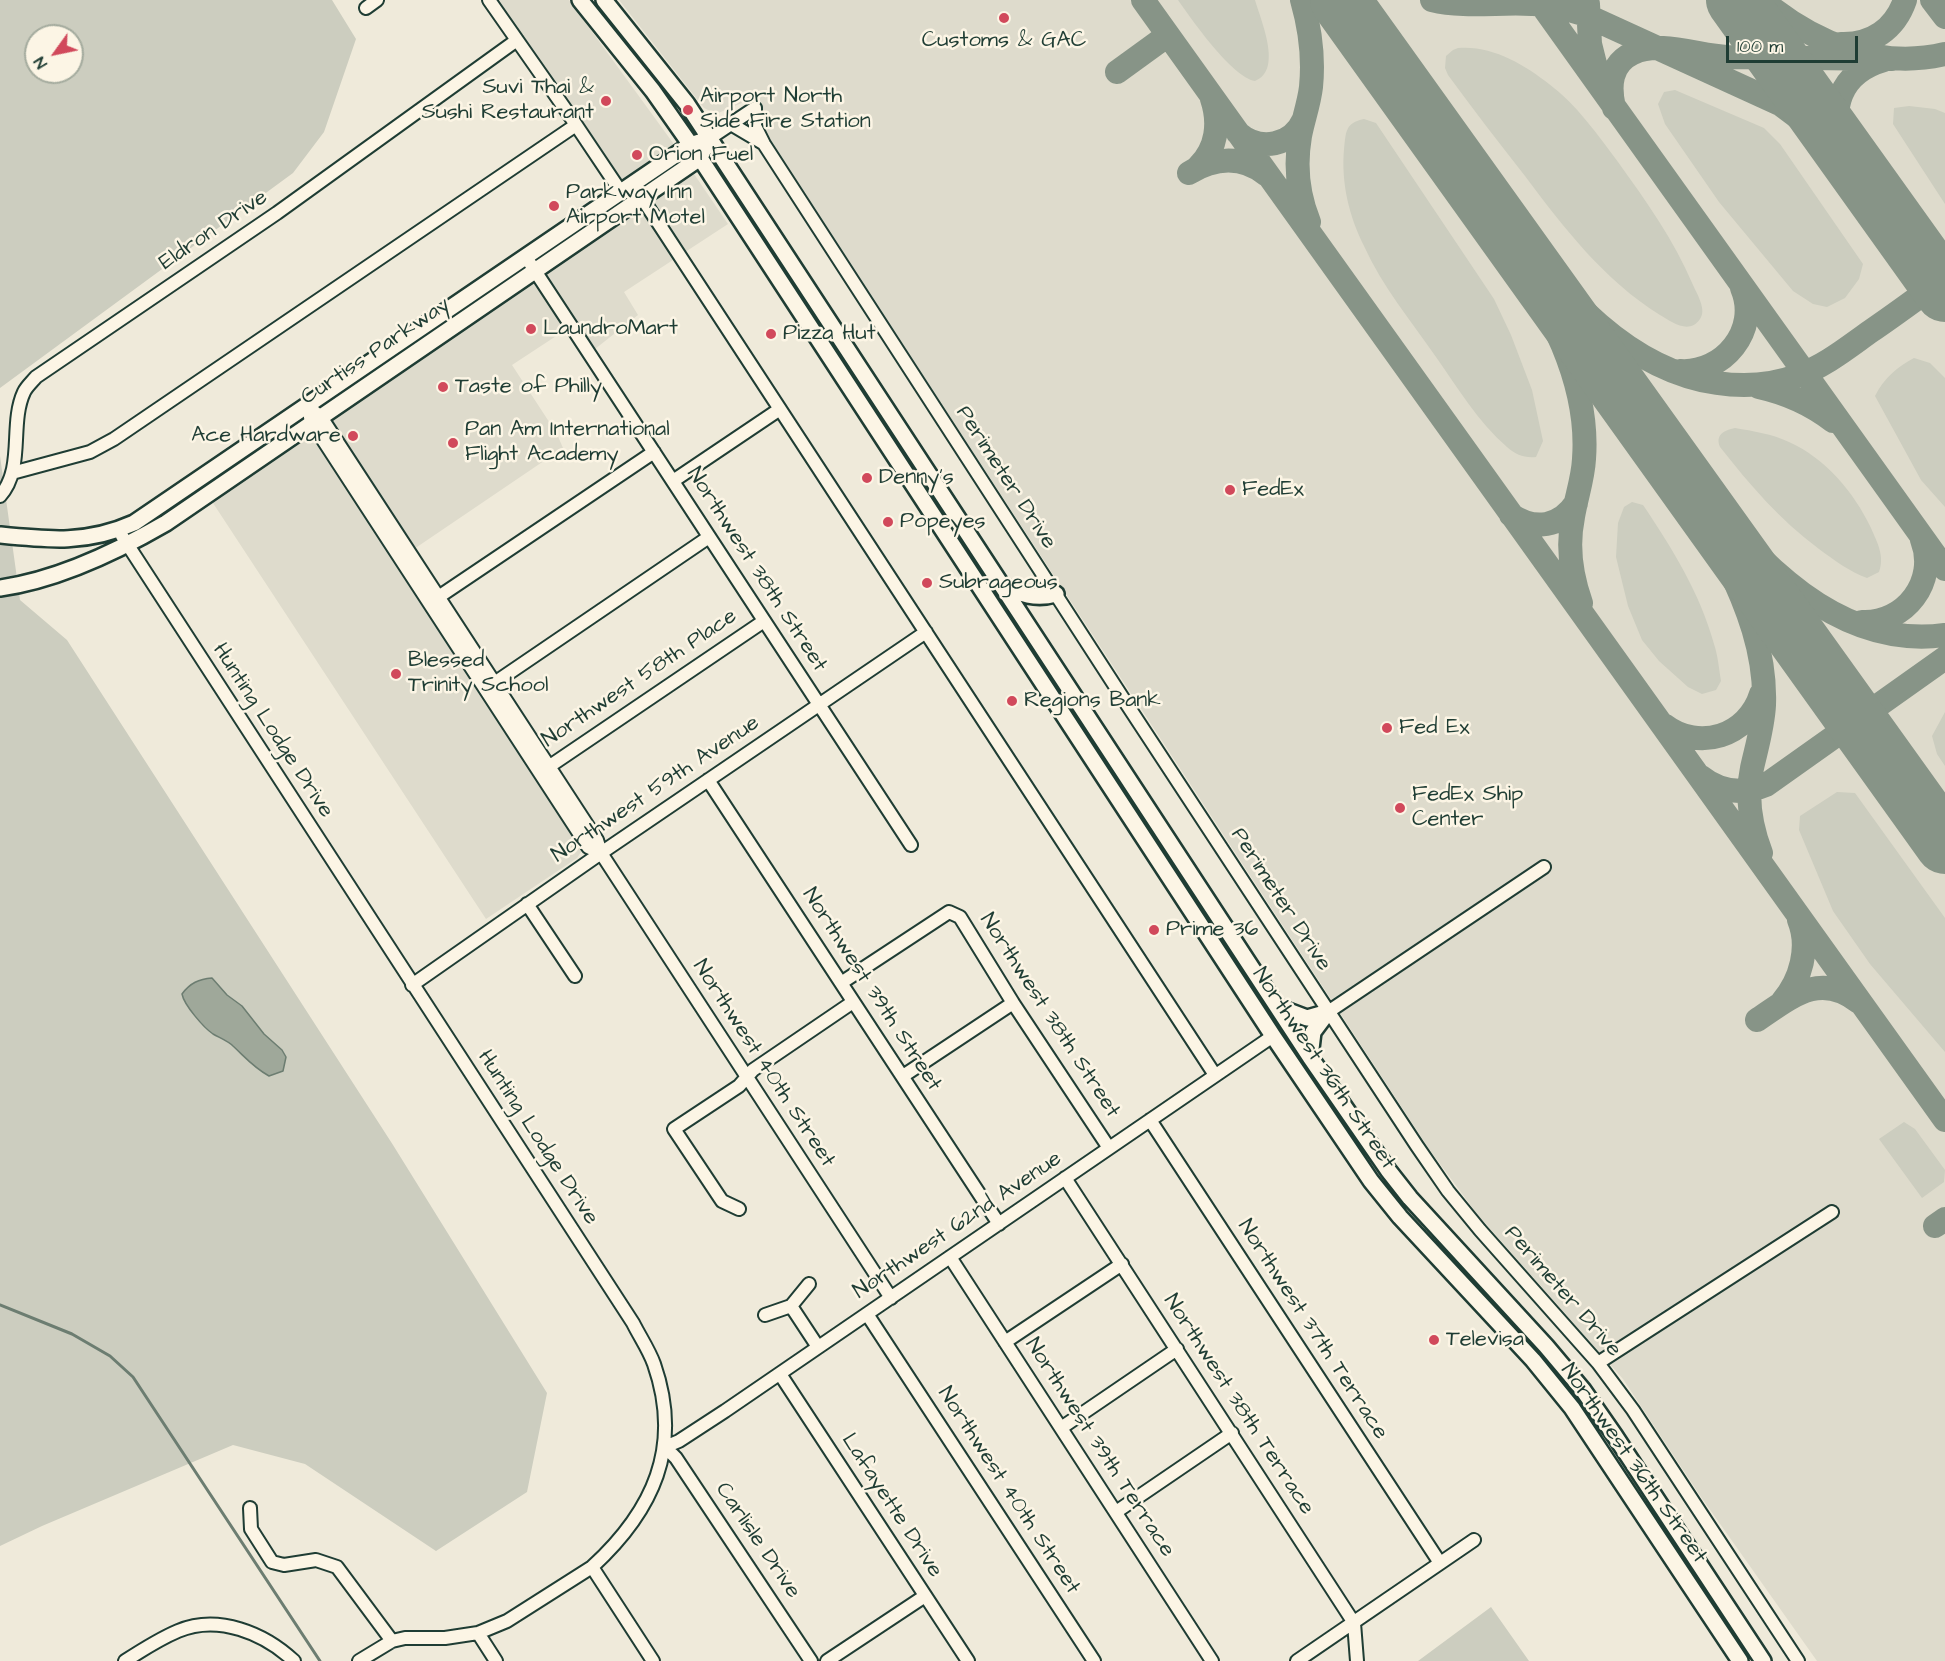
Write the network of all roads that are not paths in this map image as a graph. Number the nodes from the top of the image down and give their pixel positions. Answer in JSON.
{"nodes":[{"id":1,"x":377,"y":0,"type":"edge"},
{"id":2,"x":489,"y":0,"type":"edge"},
{"id":3,"x":579,"y":0,"type":"edge"},
{"id":4,"x":604,"y":0,"type":"edge"},
{"id":5,"x":366,"y":8,"type":"dead end"},
{"id":6,"x":517,"y":40,"type":"junction"},
{"id":7,"x":731,"y":124,"type":"junction"},
{"id":8,"x":576,"y":125,"type":"junction"},
{"id":9,"x":710,"y":138,"type":"junction"},
{"id":10,"x":764,"y":144,"type":"junction"},
{"id":11,"x":690,"y":145,"type":"junction"},
{"id":12,"x":700,"y":158,"type":"junction"},
{"id":13,"x":621,"y":192,"type":"junction"},
{"id":14,"x":642,"y":198,"type":"junction"},
{"id":15,"x":526,"y":257,"type":"junction"},
{"id":16,"x":535,"y":271,"type":"junction"},
{"id":17,"x":846,"y":346,"type":"junction"},
{"id":18,"x":838,"y":369,"type":"junction"},
{"id":19,"x":307,"y":406,"type":"junction"},
{"id":20,"x":780,"y":409,"type":"junction"},
{"id":21,"x":316,"y":420,"type":"junction"},
{"id":22,"x":897,"y":424,"type":"junction"},
{"id":23,"x":654,"y":452,"type":"junction"},
{"id":24,"x":12,"y":473,"type":"junction"},
{"id":25,"x":673,"y":481,"type":"junction"},
{"id":26,"x":914,"y":485,"type":"junction"},
{"id":27,"x":0,"y":496,"type":"edge"},
{"id":28,"x":943,"y":496,"type":"junction"},
{"id":29,"x":119,"y":530,"type":"junction"},
{"id":30,"x":0,"y":535,"type":"edge"},
{"id":31,"x":710,"y":537,"type":"junction"},
{"id":32,"x":126,"y":544,"type":"junction"},
{"id":33,"x":1002,"y":585,"type":"junction"},
{"id":34,"x":0,"y":588,"type":"edge"},
{"id":35,"x":1056,"y":594,"type":"junction"},
{"id":36,"x":1011,"y":599,"type":"junction"},
{"id":37,"x":434,"y":600,"type":"junction"},
{"id":38,"x":764,"y":621,"type":"junction"},
{"id":39,"x":1007,"y":628,"type":"junction"},
{"id":40,"x":926,"y":632,"type":"junction"},
{"id":41,"x":1036,"y":637,"type":"junction"},
{"id":42,"x":490,"y":686,"type":"junction"},
{"id":43,"x":819,"y":705,"type":"junction"},
{"id":44,"x":544,"y":769,"type":"junction"},
{"id":45,"x":708,"y":780,"type":"junction"},
{"id":46,"x":1143,"y":802,"type":"junction"},
{"id":47,"x":1127,"y":812,"type":"junction"},
{"id":48,"x":911,"y":845,"type":"dead end"},
{"id":49,"x":601,"y":853,"type":"junction"},
{"id":50,"x":1544,"y":867,"type":"dead end"},
{"id":51,"x":527,"y":904,"type":"junction"},
{"id":52,"x":575,"y":976,"type":"dead end"},
{"id":53,"x":841,"y":983,"type":"junction"},
{"id":54,"x":412,"y":985,"type":"junction"},
{"id":55,"x":853,"y":1002,"type":"junction"},
{"id":56,"x":1013,"y":1003,"type":"junction"},
{"id":57,"x":1277,"y":1007,"type":"junction"},
{"id":58,"x":1328,"y":1012,"type":"junction"},
{"id":59,"x":1273,"y":1036,"type":"junction"},
{"id":60,"x":1310,"y":1057,"type":"junction"},
{"id":61,"x":1215,"y":1075,"type":"junction"},
{"id":62,"x":903,"y":1076,"type":"junction"},
{"id":63,"x":747,"y":1078,"type":"junction"},
{"id":64,"x":1150,"y":1120,"type":"junction"},
{"id":65,"x":1109,"y":1148,"type":"junction"},
{"id":66,"x":1065,"y":1178,"type":"junction"},
{"id":67,"x":1410,"y":1198,"type":"junction"},
{"id":68,"x":739,"y":1209,"type":"dead end"},
{"id":69,"x":1395,"y":1212,"type":"junction"},
{"id":70,"x":1832,"y":1212,"type":"dead end"},
{"id":71,"x":999,"y":1224,"type":"junction"},
{"id":72,"x":950,"y":1257,"type":"junction"},
{"id":73,"x":1122,"y":1264,"type":"junction"},
{"id":74,"x":809,"y":1284,"type":"dead end"},
{"id":75,"x":891,"y":1298,"type":"junction"},
{"id":76,"x":791,"y":1306,"type":"junction"},
{"id":77,"x":867,"y":1314,"type":"junction"},
{"id":78,"x":765,"y":1316,"type":"dead end"},
{"id":79,"x":1005,"y":1342,"type":"junction"},
{"id":80,"x":818,"y":1347,"type":"junction"},
{"id":81,"x":1177,"y":1349,"type":"junction"},
{"id":82,"x":1598,"y":1363,"type":"junction"},
{"id":83,"x":780,"y":1374,"type":"junction"},
{"id":84,"x":1061,"y":1428,"type":"junction"},
{"id":85,"x":1232,"y":1433,"type":"junction"},
{"id":86,"x":1615,"y":1436,"type":"junction"},
{"id":87,"x":664,"y":1447,"type":"junction"},
{"id":88,"x":1599,"y":1447,"type":"junction"},
{"id":89,"x":250,"y":1508,"type":"dead end"},
{"id":90,"x":1116,"y":1512,"type":"junction"},
{"id":91,"x":1474,"y":1540,"type":"dead end"},
{"id":92,"x":1440,"y":1563,"type":"junction"},
{"id":93,"x":592,"y":1567,"type":"junction"},
{"id":94,"x":925,"y":1596,"type":"junction"},
{"id":95,"x":1354,"y":1623,"type":"junction"},
{"id":96,"x":478,"y":1633,"type":"junction"},
{"id":97,"x":392,"y":1641,"type":"junction"},
{"id":98,"x":1796,"y":1658,"type":"edge"},
{"id":99,"x":125,"y":1661,"type":"edge"},
{"id":100,"x":294,"y":1661,"type":"edge"},
{"id":101,"x":359,"y":1661,"type":"edge"},
{"id":102,"x":496,"y":1661,"type":"edge"},
{"id":103,"x":653,"y":1661,"type":"edge"},
{"id":104,"x":811,"y":1661,"type":"edge"},
{"id":105,"x":827,"y":1661,"type":"edge"},
{"id":106,"x":968,"y":1661,"type":"edge"},
{"id":107,"x":1094,"y":1661,"type":"edge"},
{"id":108,"x":1212,"y":1661,"type":"edge"},
{"id":109,"x":1297,"y":1661,"type":"edge"},
{"id":110,"x":1357,"y":1661,"type":"edge"},
{"id":111,"x":1740,"y":1661,"type":"edge"},
{"id":112,"x":1763,"y":1661,"type":"edge"}],
"edges":[{"from":1,"to":5,"type":"street"},
{"from":2,"to":6,"type":"street"},
{"from":3,"to":11,"type":"main road","name":"Northwest 36th Street"},
{"from":4,"to":9,"type":"main road","name":"Northwest 36th Street"},
{"from":6,"to":8,"type":"street"},
{"from":6,"to":24,"type":"street","name":"Eldron Drive"},
{"from":7,"to":9,"type":"street"},
{"from":7,"to":10,"type":"street","name":"Perimeter Drive"},
{"from":7,"to":10,"type":"street","name":"Perimeter Drive"},
{"from":8,"to":13,"type":"street"},
{"from":8,"to":24,"type":"street"},
{"from":9,"to":11,"type":"main road","name":"Curtiss Parkway"},
{"from":9,"to":12,"type":"main road"},
{"from":9,"to":17,"type":"main road","name":"Northwest 36th Street"},
{"from":10,"to":35,"type":"street","name":"Perimeter Drive"},
{"from":11,"to":12,"type":"main road","name":"Northwest 36th Street"},
{"from":11,"to":13,"type":"main road","name":"Curtiss Parkway"},
{"from":12,"to":14,"type":"main road","name":"Curtiss Parkway"},
{"from":12,"to":18,"type":"main road","name":"Northwest 36th Street"},
{"from":13,"to":15,"type":"main road","name":"Curtiss Parkway"},
{"from":14,"to":16,"type":"main road","name":"Curtiss Parkway"},
{"from":14,"to":20,"type":"street"},
{"from":15,"to":16,"type":"street","name":"Northwest 38th Street"},
{"from":15,"to":19,"type":"main road","name":"Curtiss Parkway"},
{"from":16,"to":21,"type":"main road","name":"Curtiss Parkway"},
{"from":16,"to":23,"type":"street","name":"Northwest 38th Street"},
{"from":17,"to":18,"type":"main road"},
{"from":17,"to":22,"type":"main road","name":"Northwest 36th Street"},
{"from":18,"to":22,"type":"main road"},
{"from":18,"to":26,"type":"main road","name":"Northwest 36th Street"},
{"from":19,"to":21,"type":"street","name":"Northwest 40th Street"},
{"from":19,"to":29,"type":"main road","name":"Curtiss Parkway"},
{"from":20,"to":25,"type":"street"},
{"from":20,"to":40,"type":"street"},
{"from":21,"to":32,"type":"main road","name":"Curtiss Parkway"},
{"from":21,"to":37,"type":"street","name":"Northwest 40th Street"},
{"from":22,"to":28,"type":"main road","name":"Northwest 36th Street"},
{"from":23,"to":25,"type":"street","name":"Northwest 38th Street"},
{"from":23,"to":37,"type":"street"},
{"from":24,"to":27,"type":"street","name":"Eldron Drive"},
{"from":25,"to":31,"type":"street","name":"Northwest 38th Street"},
{"from":26,"to":28,"type":"main road"},
{"from":26,"to":39,"type":"main road","name":"Northwest 36th Street"},
{"from":28,"to":33,"type":"main road","name":"Northwest 36th Street"},
{"from":29,"to":30,"type":"main road","name":"Curtiss Parkway"},
{"from":29,"to":32,"type":"street","name":"Hunting Lodge Drive"},
{"from":31,"to":38,"type":"street","name":"Northwest 38th Street"},
{"from":31,"to":42,"type":"street"},
{"from":32,"to":34,"type":"main road","name":"Curtiss Parkway"},
{"from":32,"to":54,"type":"street","name":"Hunting Lodge Drive"},
{"from":33,"to":35,"type":"main road"},
{"from":33,"to":36,"type":"main road","name":"Northwest 36th Street"},
{"from":35,"to":58,"type":"street","name":"Perimeter Drive"},
{"from":36,"to":39,"type":"main road"},
{"from":36,"to":41,"type":"main road","name":"Northwest 36th Street"},
{"from":37,"to":42,"type":"street","name":"Northwest 40th Street"},
{"from":38,"to":43,"type":"street","name":"Northwest 38th Street"},
{"from":38,"to":44,"type":"street","name":"Northwest 58th Place"},
{"from":39,"to":41,"type":"main road"},
{"from":39,"to":47,"type":"main road","name":"Northwest 36th Street"},
{"from":40,"to":43,"type":"street","name":"Northwest 59th Avenue"},
{"from":40,"to":61,"type":"street"},
{"from":41,"to":46,"type":"main road","name":"Northwest 36th Street"},
{"from":42,"to":44,"type":"street","name":"Northwest 40th Street"},
{"from":43,"to":45,"type":"street","name":"Northwest 59th Avenue"},
{"from":43,"to":48,"type":"street","name":"Northwest 38th Street"},
{"from":44,"to":49,"type":"street","name":"Northwest 40th Street"},
{"from":45,"to":49,"type":"street","name":"Northwest 59th Avenue"},
{"from":45,"to":53,"type":"street","name":"Northwest 39th Street"},
{"from":46,"to":47,"type":"main road"},
{"from":46,"to":57,"type":"main road","name":"Northwest 36th Street"},
{"from":47,"to":59,"type":"main road","name":"Northwest 36th Street"},
{"from":49,"to":51,"type":"street","name":"Northwest 59th Avenue"},
{"from":49,"to":63,"type":"street","name":"Northwest 40th Street"},
{"from":50,"to":58,"type":"street"},
{"from":51,"to":52,"type":"street"},
{"from":51,"to":54,"type":"street","name":"Northwest 59th Avenue"},
{"from":53,"to":55,"type":"street","name":"Northwest 39th Street"},
{"from":53,"to":56,"type":"street","name":"Northwest 38th Street"},
{"from":54,"to":87,"type":"street","name":"Hunting Lodge Drive"},
{"from":55,"to":62,"type":"street","name":"Northwest 39th Street"},
{"from":55,"to":63,"type":"street"},
{"from":56,"to":62,"type":"street"},
{"from":56,"to":65,"type":"street","name":"Northwest 38th Street"},
{"from":57,"to":58,"type":"main road"},
{"from":57,"to":60,"type":"main road","name":"Northwest 36th Street"},
{"from":58,"to":60,"type":"main road"},
{"from":58,"to":82,"type":"street","name":"Perimeter Drive"},
{"from":59,"to":61,"type":"street","name":"Northwest 62nd Avenue"},
{"from":59,"to":69,"type":"main road","name":"Northwest 36th Street"},
{"from":60,"to":67,"type":"main road","name":"Northwest 36th Street"},
{"from":61,"to":64,"type":"street","name":"Northwest 62nd Avenue"},
{"from":62,"to":71,"type":"street","name":"Northwest 39th Street"},
{"from":63,"to":68,"type":"street"},
{"from":63,"to":75,"type":"street","name":"Northwest 40th Street"},
{"from":64,"to":65,"type":"street","name":"Northwest 62nd Avenue"},
{"from":64,"to":92,"type":"street","name":"Northwest 37th Terrace"},
{"from":65,"to":66,"type":"street","name":"Northwest 62nd Avenue"},
{"from":66,"to":71,"type":"street","name":"Northwest 62nd Avenue"},
{"from":66,"to":73,"type":"street","name":"Northwest 38th Terrace"},
{"from":67,"to":69,"type":"main road"},
{"from":67,"to":86,"type":"main road","name":"Northwest 36th Street"},
{"from":69,"to":88,"type":"main road","name":"Northwest 36th Street"},
{"from":70,"to":82,"type":"street"},
{"from":71,"to":72,"type":"street","name":"Northwest 62nd Avenue"},
{"from":72,"to":75,"type":"street","name":"Northwest 62nd Avenue"},
{"from":72,"to":79,"type":"street","name":"Northwest 39th Terrace"},
{"from":73,"to":79,"type":"street"},
{"from":73,"to":81,"type":"street","name":"Northwest 38th Terrace"},
{"from":74,"to":76,"type":"street"},
{"from":75,"to":77,"type":"street","name":"Northwest 62nd Avenue"},
{"from":76,"to":78,"type":"street"},
{"from":76,"to":80,"type":"street"},
{"from":77,"to":80,"type":"street","name":"Northwest 62nd Avenue"},
{"from":77,"to":107,"type":"street","name":"Northwest 40th Street"},
{"from":79,"to":84,"type":"street","name":"Northwest 39th Terrace"},
{"from":80,"to":83,"type":"street","name":"Northwest 62nd Avenue"},
{"from":81,"to":84,"type":"street"},
{"from":81,"to":85,"type":"street","name":"Northwest 38th Terrace"},
{"from":82,"to":98,"type":"street","name":"Perimeter Drive"},
{"from":83,"to":87,"type":"street","name":"Northwest 62nd Avenue"},
{"from":83,"to":94,"type":"street","name":"Lafayette Drive"},
{"from":84,"to":90,"type":"street","name":"Northwest 39th Terrace"},
{"from":85,"to":90,"type":"street"},
{"from":85,"to":95,"type":"street","name":"Northwest 38th Terrace"},
{"from":86,"to":88,"type":"main road"},
{"from":86,"to":112,"type":"main road","name":"Northwest 36th Street"},
{"from":87,"to":93,"type":"street","name":"Hunting Lodge Drive"},
{"from":87,"to":104,"type":"street","name":"Carlisle Drive"},
{"from":88,"to":111,"type":"main road","name":"Northwest 36th Street"},
{"from":89,"to":97,"type":"street"},
{"from":90,"to":108,"type":"street","name":"Northwest 39th Terrace"},
{"from":91,"to":92,"type":"street"},
{"from":92,"to":95,"type":"street"},
{"from":93,"to":96,"type":"street","name":"Hunting Lodge Drive"},
{"from":93,"to":103,"type":"street"},
{"from":94,"to":105,"type":"street"},
{"from":94,"to":106,"type":"street","name":"Lafayette Drive"},
{"from":95,"to":109,"type":"street"},
{"from":95,"to":110,"type":"street","name":"Northwest 38th Terrace"},
{"from":96,"to":97,"type":"street","name":"Hunting Lodge Drive"},
{"from":96,"to":102,"type":"street"},
{"from":97,"to":101,"type":"street","name":"Hunting Lodge Drive"},
{"from":99,"to":100,"type":"street"}]}
